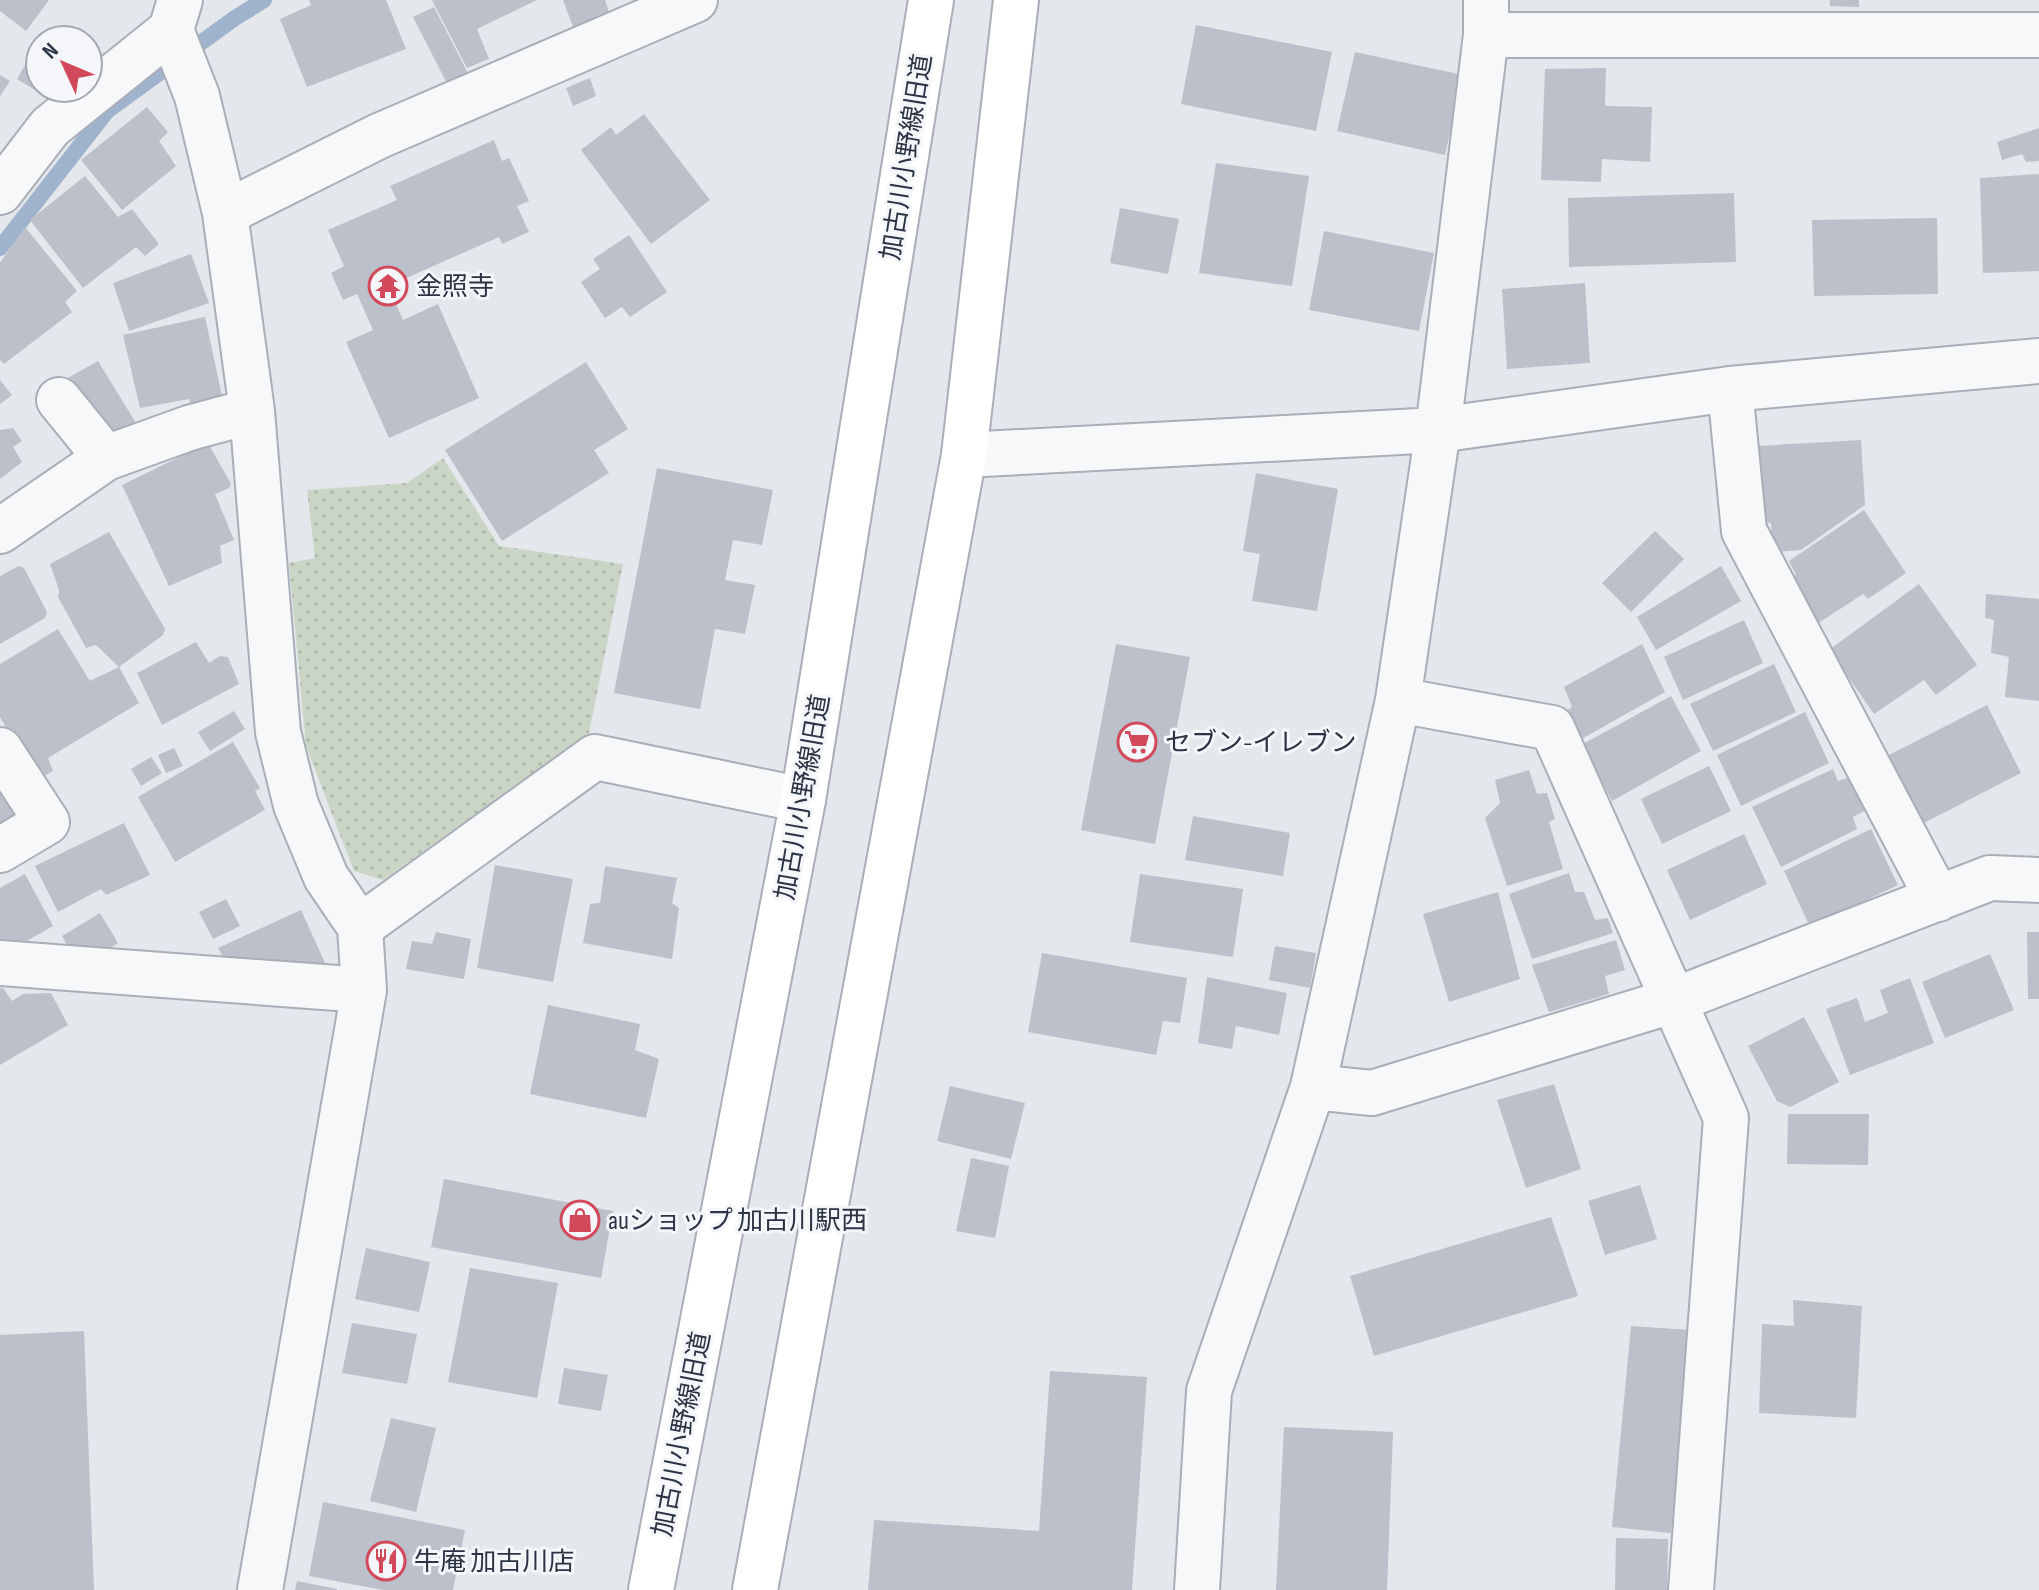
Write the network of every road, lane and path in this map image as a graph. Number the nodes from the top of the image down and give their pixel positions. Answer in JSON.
{"nodes":[{"id":1,"x":695,"y":0,"type":"edge"},
{"id":2,"x":931,"y":0,"type":"edge"},
{"id":3,"x":1016,"y":0,"type":"edge"},
{"id":4,"x":176,"y":15,"type":"edge"},
{"id":5,"x":1486,"y":17,"type":"edge"},
{"id":6,"x":2039,"y":35,"type":"edge"},
{"id":7,"x":0,"y":192,"type":"edge"},
{"id":8,"x":225,"y":213,"type":"junction"},
{"id":9,"x":2039,"y":361,"type":"edge"},
{"id":10,"x":1730,"y":389,"type":"junction"},
{"id":11,"x":59,"y":400,"type":"dead end"},
{"id":12,"x":252,"y":411,"type":"junction"},
{"id":13,"x":1438,"y":430,"type":"junction"},
{"id":14,"x":964,"y":455,"type":"junction"},
{"id":15,"x":106,"y":458,"type":"junction"},
{"id":16,"x":0,"y":531,"type":"edge"},
{"id":17,"x":1398,"y":700,"type":"junction"},
{"id":18,"x":0,"y":750,"type":"edge"},
{"id":19,"x":803,"y":800,"type":"junction"},
{"id":20,"x":0,"y":850,"type":"edge"},
{"id":21,"x":2039,"y":880,"type":"edge"},
{"id":22,"x":1938,"y":899,"type":"junction"},
{"id":23,"x":360,"y":927,"type":"junction"},
{"id":24,"x":0,"y":963,"type":"edge"},
{"id":25,"x":364,"y":990,"type":"junction"},
{"id":26,"x":1675,"y":1000,"type":"junction"},
{"id":27,"x":1313,"y":1087,"type":"junction"},
{"id":28,"x":260,"y":1590,"type":"edge"},
{"id":29,"x":651,"y":1590,"type":"edge"},
{"id":30,"x":755,"y":1590,"type":"edge"},
{"id":31,"x":1197,"y":1590,"type":"edge"},
{"id":32,"x":1691,"y":1590,"type":"edge"}],
"edges":[{"from":1,"to":8,"type":"street"},
{"from":2,"to":19,"type":"street","name":"加古川小野線旧道"},
{"from":3,"to":14,"type":"street"},
{"from":4,"to":7,"type":"street"},
{"from":4,"to":8,"type":"street"},
{"from":5,"to":6,"type":"street"},
{"from":5,"to":13,"type":"street"},
{"from":8,"to":12,"type":"street"},
{"from":9,"to":10,"type":"street"},
{"from":10,"to":13,"type":"street"},
{"from":10,"to":22,"type":"street"},
{"from":11,"to":15,"type":"street"},
{"from":12,"to":15,"type":"street"},
{"from":12,"to":23,"type":"street"},
{"from":13,"to":14,"type":"street"},
{"from":13,"to":17,"type":"street"},
{"from":14,"to":30,"type":"street"},
{"from":15,"to":16,"type":"street"},
{"from":17,"to":26,"type":"street"},
{"from":17,"to":27,"type":"street"},
{"from":18,"to":20,"type":"street"},
{"from":19,"to":23,"type":"street"},
{"from":19,"to":29,"type":"street","name":"加古川小野線旧道"},
{"from":21,"to":22,"type":"street"},
{"from":22,"to":26,"type":"street"},
{"from":23,"to":25,"type":"street"},
{"from":24,"to":25,"type":"street"},
{"from":25,"to":28,"type":"street"},
{"from":26,"to":27,"type":"street"},
{"from":26,"to":32,"type":"street"},
{"from":27,"to":31,"type":"street"}]}
